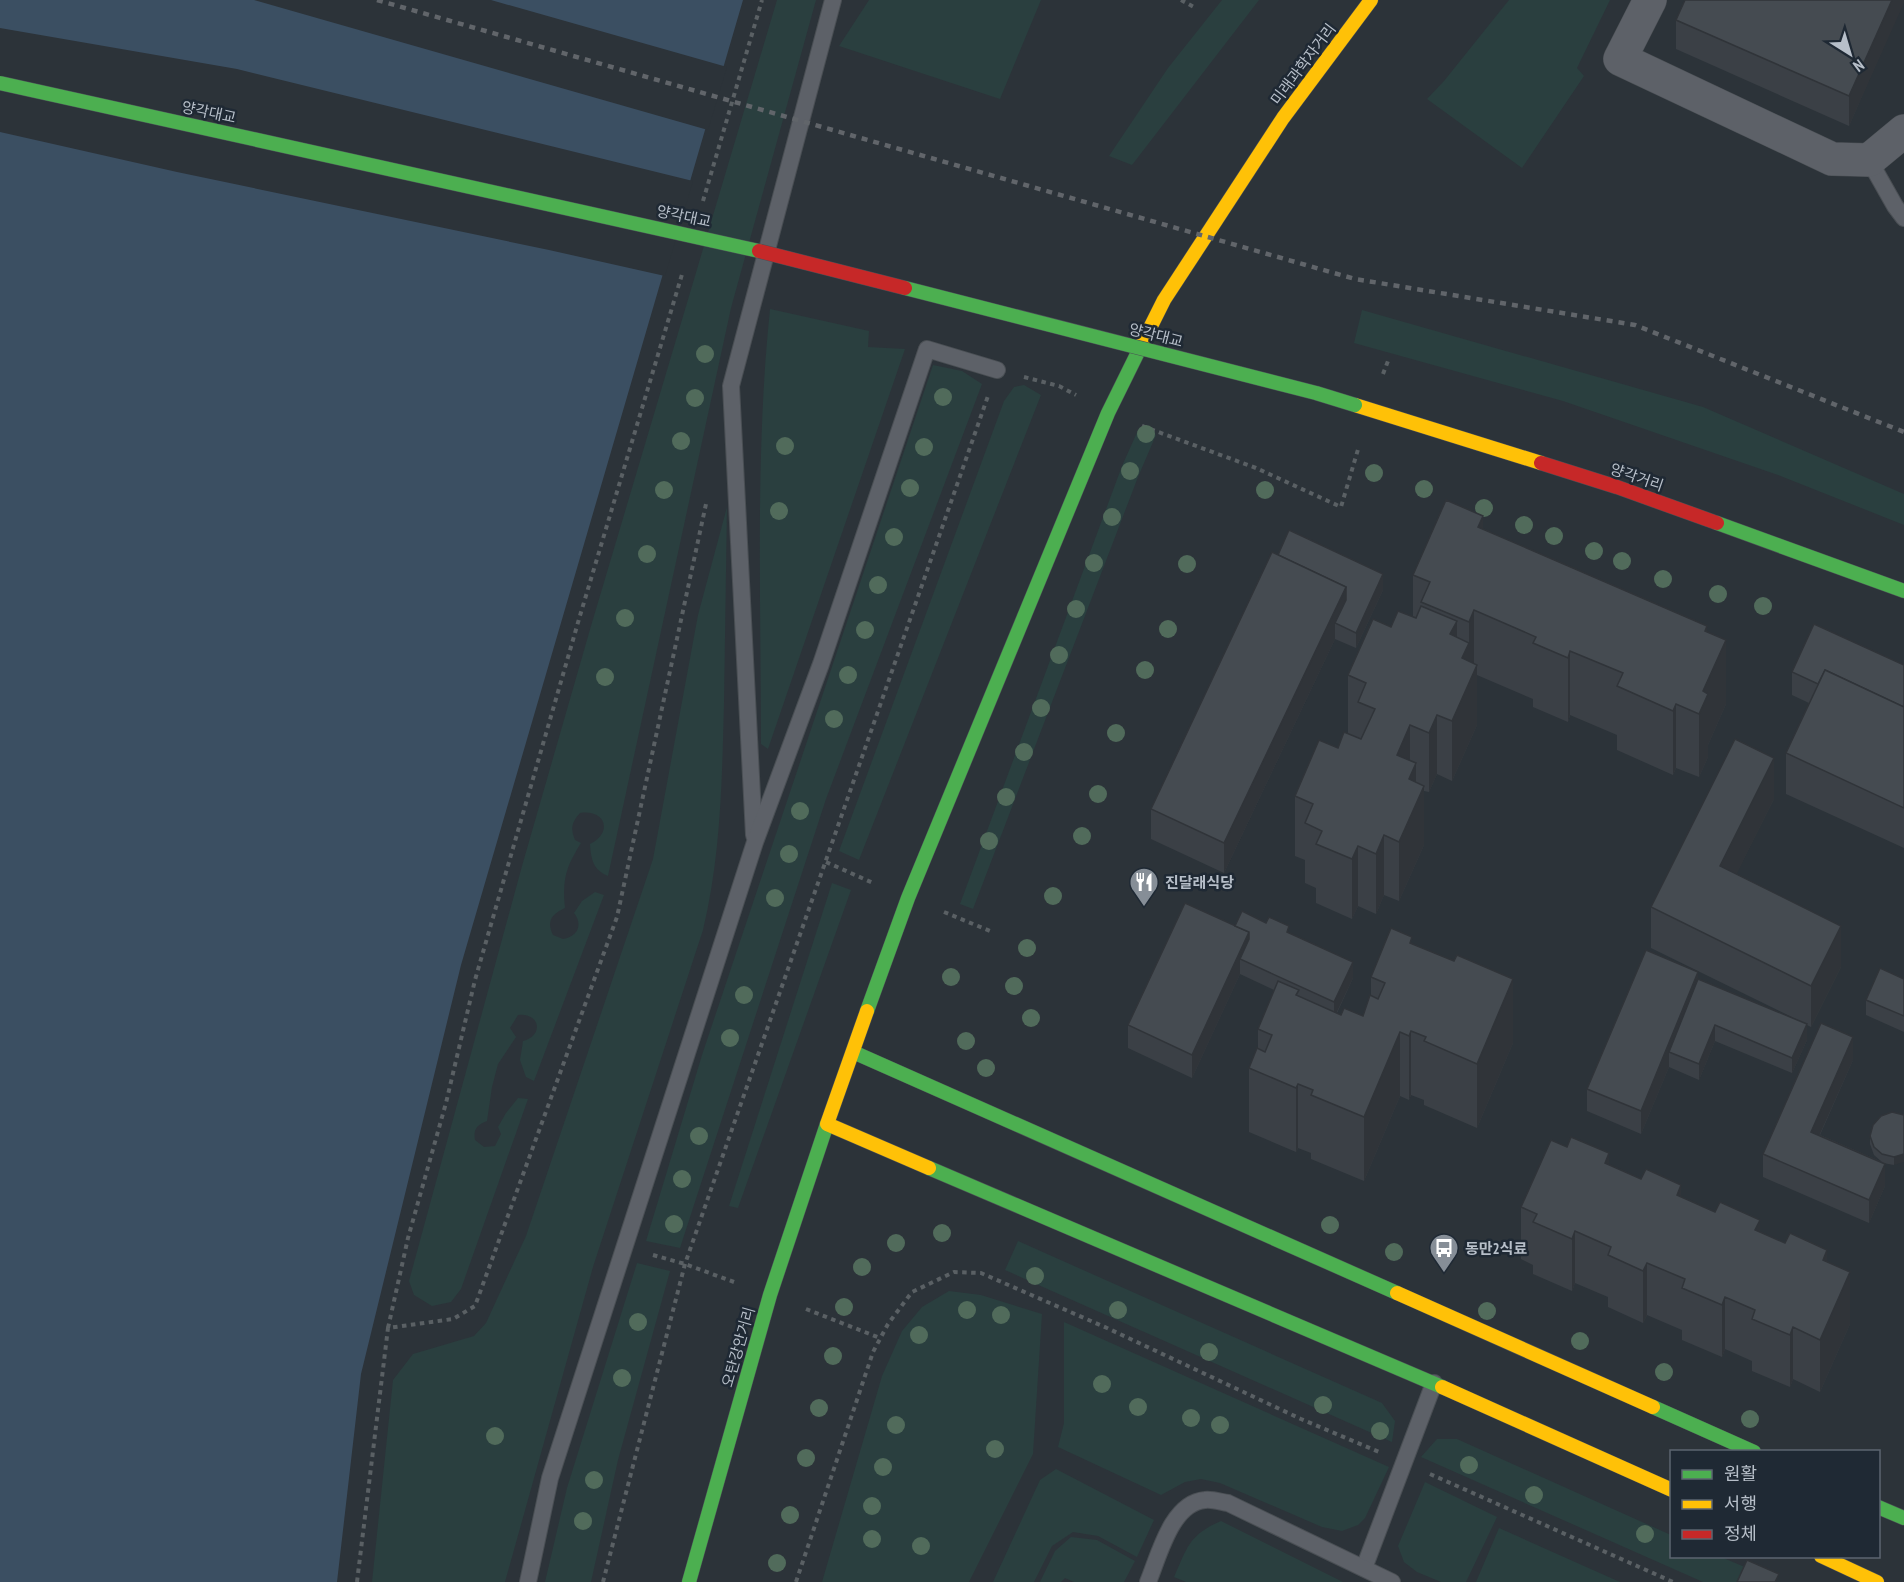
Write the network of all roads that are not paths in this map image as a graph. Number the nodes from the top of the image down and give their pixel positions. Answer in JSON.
{"nodes":[{"id":1,"x":833,"y":0,"type":"edge"},
{"id":2,"x":1371,"y":0,"type":"edge"},
{"id":3,"x":1650,"y":0,"type":"edge"},
{"id":4,"x":0,"y":83,"type":"edge"},
{"id":5,"x":1904,"y":130,"type":"edge"},
{"id":6,"x":1869,"y":160,"type":"junction"},
{"id":7,"x":1904,"y":218,"type":"edge"},
{"id":8,"x":997,"y":370,"type":"road end"},
{"id":9,"x":1355,"y":405,"type":"joint"},
{"id":10,"x":1904,"y":591,"type":"edge"},
{"id":11,"x":755,"y":842,"type":"junction"},
{"id":12,"x":853,"y":1052,"type":"junction"},
{"id":13,"x":827,"y":1124,"type":"junction"},
{"id":14,"x":1434,"y":1383,"type":"junction"},
{"id":15,"x":1749,"y":1450,"type":"edge"},
{"id":16,"x":1670,"y":1490,"type":"edge"},
{"id":17,"x":1880,"y":1508,"type":"edge"},
{"id":18,"x":1904,"y":1518,"type":"edge"},
{"id":19,"x":1823,"y":1558,"type":"edge"},
{"id":20,"x":1364,"y":1568,"type":"junction"},
{"id":21,"x":528,"y":1582,"type":"edge"},
{"id":22,"x":689,"y":1582,"type":"edge"},
{"id":23,"x":1148,"y":1582,"type":"edge"},
{"id":24,"x":1392,"y":1582,"type":"edge"},
{"id":25,"x":1877,"y":1582,"type":"edge"}],
"edges":[{"from":1,"to":11,"type":"lane"},
{"from":2,"to":12,"type":"main road","name":"미래과학자거리"},
{"from":3,"to":6,"type":"street"},
{"from":4,"to":9,"type":"main road","name":"양각대교","bridge":true},
{"from":5,"to":6,"type":"street"},
{"from":6,"to":7,"type":"lane"},
{"from":8,"to":11,"type":"lane"},
{"from":9,"to":10,"type":"main road","name":"양각거리"},
{"from":11,"to":21,"type":"lane"},
{"from":12,"to":13,"type":"main road","name":"오탄강안거리"},
{"from":12,"to":15,"type":"main road"},
{"from":13,"to":14,"type":"main road"},
{"from":13,"to":22,"type":"main road","name":"오탄강안거리"},
{"from":14,"to":16,"type":"main road"},
{"from":14,"to":20,"type":"lane"},
{"from":17,"to":18,"type":"main road"},
{"from":19,"to":25,"type":"main road"},
{"from":20,"to":23,"type":"lane"},
{"from":20,"to":24,"type":"lane"}]}
